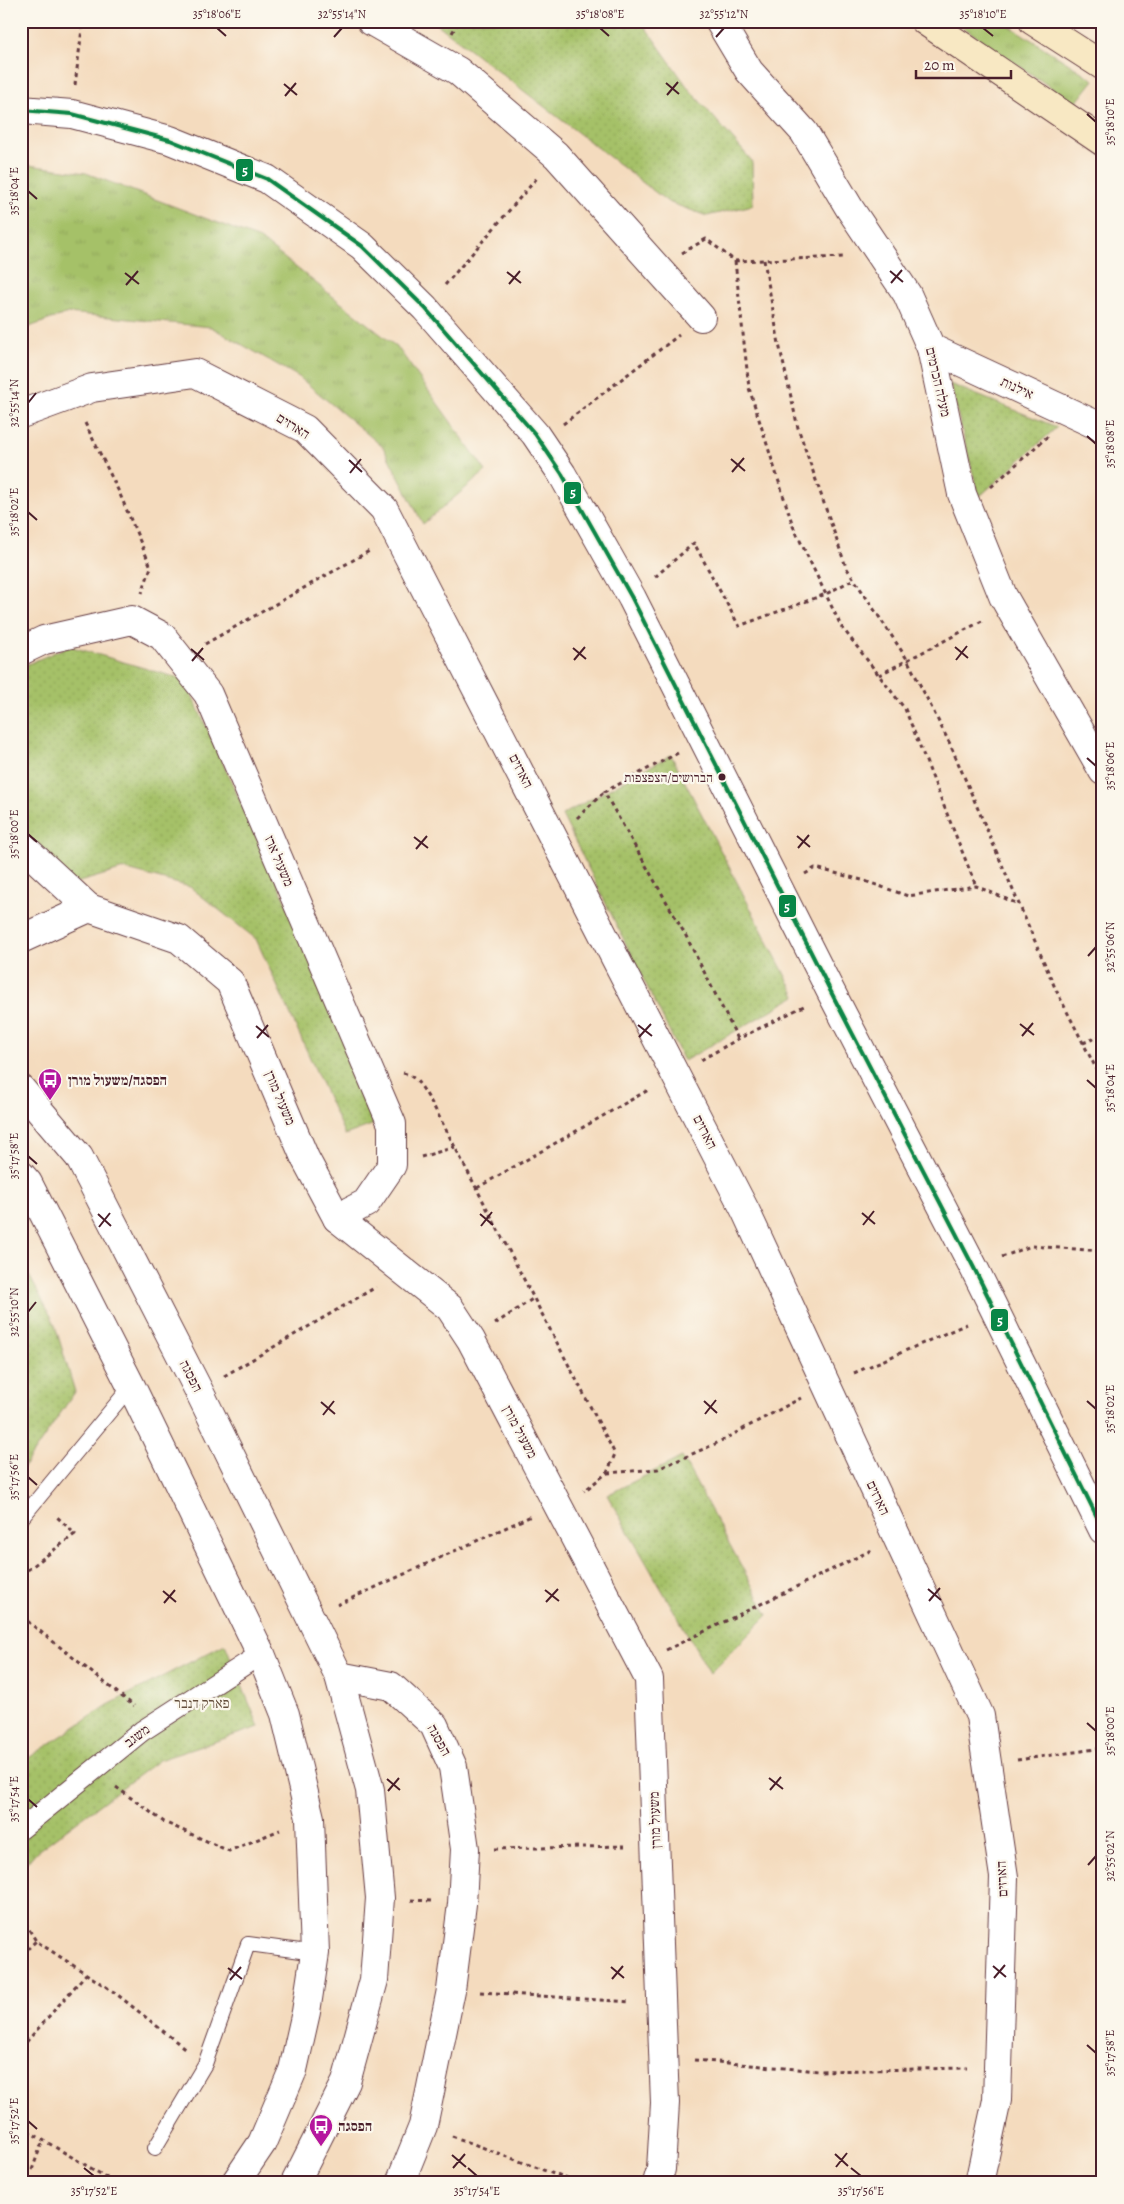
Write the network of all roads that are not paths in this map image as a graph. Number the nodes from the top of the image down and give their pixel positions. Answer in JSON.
{"nodes":[{"id":1,"x":371,"y":21,"type":"edge"},
{"id":2,"x":719,"y":21,"type":"edge"},
{"id":3,"x":925,"y":21,"type":"edge"},
{"id":4,"x":1033,"y":21,"type":"edge"},
{"id":5,"x":1103,"y":66,"type":"edge"},
{"id":6,"x":21,"y":110,"type":"edge"},
{"id":7,"x":1103,"y":142,"type":"edge"},
{"id":8,"x":701,"y":317,"type":"road end"},
{"id":9,"x":931,"y":348,"type":"junction"},
{"id":10,"x":21,"y":414,"type":"edge"},
{"id":11,"x":1103,"y":428,"type":"edge"},
{"id":12,"x":21,"y":651,"type":"edge"},
{"id":13,"x":1103,"y":771,"type":"edge"},
{"id":14,"x":21,"y":845,"type":"edge"},
{"id":15,"x":89,"y":908,"type":"junction"},
{"id":16,"x":21,"y":939,"type":"edge"},
{"id":17,"x":21,"y":1089,"type":"edge"},
{"id":18,"x":21,"y":1175,"type":"edge"},
{"id":19,"x":337,"y":1218,"type":"junction"},
{"id":20,"x":131,"y":1386,"type":"junction"},
{"id":21,"x":21,"y":1520,"type":"edge"},
{"id":22,"x":1103,"y":1530,"type":"edge"},
{"id":23,"x":260,"y":1654,"type":"junction"},
{"id":24,"x":339,"y":1676,"type":"junction"},
{"id":25,"x":21,"y":1829,"type":"edge"},
{"id":26,"x":315,"y":1953,"type":"junction"},
{"id":27,"x":155,"y":2148,"type":"dead end"},
{"id":28,"x":235,"y":2183,"type":"edge"},
{"id":29,"x":296,"y":2183,"type":"edge"},
{"id":30,"x":400,"y":2183,"type":"edge"},
{"id":31,"x":657,"y":2183,"type":"edge"},
{"id":32,"x":979,"y":2183,"type":"edge"}],
"edges":[{"from":1,"to":8,"type":"street"},
{"from":2,"to":9,"type":"street","name":"מעלה הכרמים"},
{"from":3,"to":7,"type":"main road"},
{"from":4,"to":5,"type":"main road"},
{"from":6,"to":22,"type":"street"},
{"from":9,"to":11,"type":"street","name":"אילנות"},
{"from":9,"to":13,"type":"street","name":"מעלה הכרמים"},
{"from":10,"to":32,"type":"street","name":"הארזים"},
{"from":12,"to":19,"type":"street","name":"משעול ארז"},
{"from":14,"to":15,"type":"street"},
{"from":15,"to":16,"type":"street"},
{"from":15,"to":19,"type":"street","name":"משעול מורן"},
{"from":17,"to":24,"type":"street","name":"הפסגה"},
{"from":18,"to":20,"type":"street"},
{"from":19,"to":31,"type":"street","name":"משעול מורן"},
{"from":20,"to":21,"type":"lane"},
{"from":20,"to":23,"type":"street"},
{"from":23,"to":25,"type":"street","name":"משגב"},
{"from":23,"to":26,"type":"street"},
{"from":24,"to":29,"type":"street","name":"הפסגה"},
{"from":24,"to":30,"type":"street","name":"הפסגה"},
{"from":26,"to":27,"type":"lane"},
{"from":26,"to":28,"type":"street"}]}
